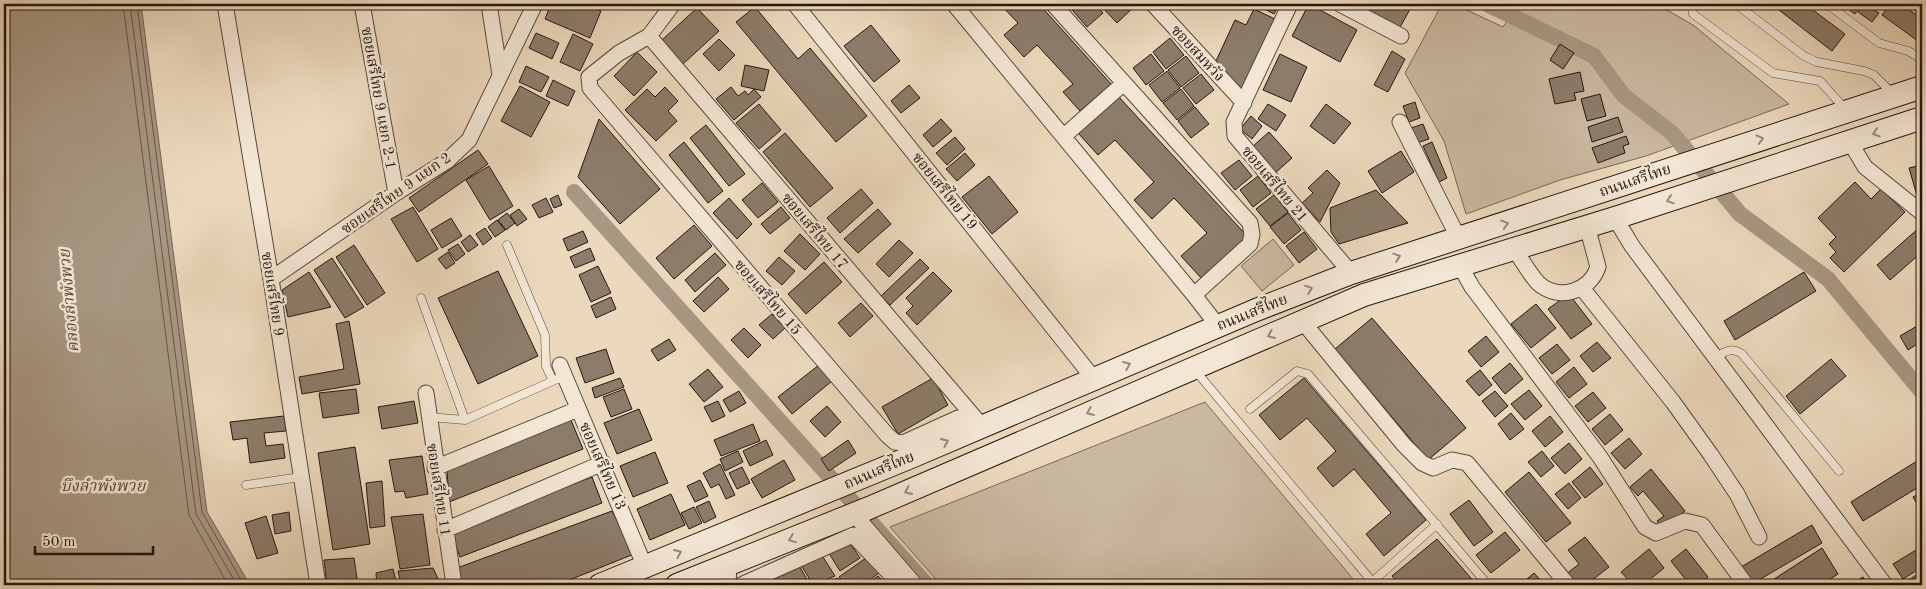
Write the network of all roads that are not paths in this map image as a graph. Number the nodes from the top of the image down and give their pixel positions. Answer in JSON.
{"nodes":[{"id":1,"x":225,"y":4,"type":"edge"},
{"id":2,"x":362,"y":4,"type":"edge"},
{"id":3,"x":489,"y":4,"type":"edge"},
{"id":4,"x":535,"y":4,"type":"edge"},
{"id":5,"x":673,"y":4,"type":"edge"},
{"id":6,"x":796,"y":4,"type":"edge"},
{"id":7,"x":954,"y":4,"type":"edge"},
{"id":8,"x":1053,"y":4,"type":"edge"},
{"id":9,"x":1153,"y":4,"type":"edge"},
{"id":10,"x":1290,"y":4,"type":"edge"},
{"id":11,"x":1340,"y":4,"type":"edge"},
{"id":12,"x":1691,"y":4,"type":"edge"},
{"id":13,"x":1736,"y":4,"type":"edge"},
{"id":14,"x":1827,"y":4,"type":"edge"},
{"id":15,"x":649,"y":36,"type":"junction"},
{"id":16,"x":1401,"y":36,"type":"dead end"},
{"id":17,"x":1922,"y":59,"type":"edge"},
{"id":18,"x":500,"y":75,"type":"junction"},
{"id":19,"x":1124,"y":83,"type":"junction"},
{"id":20,"x":1922,"y":87,"type":"edge"},
{"id":21,"x":1894,"y":96,"type":"junction"},
{"id":22,"x":1244,"y":103,"type":"junction"},
{"id":23,"x":1847,"y":112,"type":"junction"},
{"id":24,"x":1922,"y":118,"type":"edge"},
{"id":25,"x":1400,"y":122,"type":"dead end"},
{"id":26,"x":1064,"y":136,"type":"junction"},
{"id":27,"x":1850,"y":142,"type":"junction"},
{"id":28,"x":396,"y":193,"type":"junction"},
{"id":29,"x":1922,"y":213,"type":"edge"},
{"id":30,"x":1615,"y":218,"type":"junction"},
{"id":31,"x":1587,"y":226,"type":"junction"},
{"id":32,"x":1458,"y":237,"type":"junction"},
{"id":33,"x":506,"y":245,"type":"dead end"},
{"id":34,"x":1514,"y":248,"type":"junction"},
{"id":35,"x":1464,"y":263,"type":"junction"},
{"id":36,"x":1351,"y":273,"type":"junction"},
{"id":37,"x":271,"y":279,"type":"junction"},
{"id":38,"x":1582,"y":288,"type":"junction"},
{"id":39,"x":1194,"y":294,"type":"junction"},
{"id":40,"x":421,"y":298,"type":"dead end"},
{"id":41,"x":1302,"y":322,"type":"junction"},
{"id":42,"x":1218,"y":326,"type":"junction"},
{"id":43,"x":1716,"y":357,"type":"junction"},
{"id":44,"x":1193,"y":368,"type":"junction"},
{"id":45,"x":559,"y":374,"type":"junction"},
{"id":46,"x":1094,"y":379,"type":"junction"},
{"id":47,"x":426,"y":394,"type":"dead end"},
{"id":48,"x":578,"y":409,"type":"junction"},
{"id":49,"x":1250,"y":409,"type":"dead end"},
{"id":50,"x":429,"y":417,"type":"junction"},
{"id":51,"x":465,"y":420,"type":"junction"},
{"id":52,"x":982,"y":426,"type":"junction"},
{"id":53,"x":603,"y":463,"type":"junction"},
{"id":54,"x":435,"y":468,"type":"junction"},
{"id":55,"x":1839,"y":471,"type":"dead end"},
{"id":56,"x":301,"y":477,"type":"junction"},
{"id":57,"x":246,"y":485,"type":"dead end"},
{"id":58,"x":854,"y":514,"type":"junction"},
{"id":59,"x":1437,"y":524,"type":"junction"},
{"id":60,"x":445,"y":530,"type":"junction"},
{"id":61,"x":1759,"y":538,"type":"dead end"},
{"id":62,"x":645,"y":567,"type":"junction"},
{"id":63,"x":728,"y":575,"type":"edge"},
{"id":64,"x":1374,"y":584,"type":"edge"},
{"id":65,"x":318,"y":585,"type":"edge"},
{"id":66,"x":454,"y":585,"type":"edge"},
{"id":67,"x":600,"y":585,"type":"edge"},
{"id":68,"x":677,"y":585,"type":"edge"},
{"id":69,"x":741,"y":585,"type":"edge"},
{"id":70,"x":901,"y":585,"type":"edge"},
{"id":71,"x":915,"y":585,"type":"edge"},
{"id":72,"x":1488,"y":585,"type":"edge"},
{"id":73,"x":1568,"y":585,"type":"edge"},
{"id":74,"x":1746,"y":585,"type":"edge"},
{"id":75,"x":1885,"y":585,"type":"edge"}],
"edges":[{"from":1,"to":37,"type":"street","name":"ซอยเสรีไทย 9"},
{"from":2,"to":28,"type":"street","name":"ซอยเสรีไทย 9 แยก 2-1"},
{"from":3,"to":18,"type":"street"},
{"from":4,"to":18,"type":"street","name":"ซอยเสรีไทย 9 แยก 2"},
{"from":5,"to":15,"type":"street"},
{"from":6,"to":46,"type":"street","name":"ซอยเสรีไทย 19"},
{"from":7,"to":26,"type":"street"},
{"from":8,"to":19,"type":"street"},
{"from":9,"to":22,"type":"street","name":"ซอยสมหวัง"},
{"from":10,"to":22,"type":"street","name":"ซอยเสรีไทย 21"},
{"from":11,"to":16,"type":"street"},
{"from":12,"to":23,"type":"lane"},
{"from":13,"to":21,"type":"lane"},
{"from":14,"to":17,"type":"lane"},
{"from":15,"to":52,"type":"street","name":"ซอยเสรีไทย 17"},
{"from":15,"to":52,"type":"street","name":"ซอยเสรีไทย 15"},
{"from":18,"to":28,"type":"street","name":"ซอยเสรีไทย 9 แยก 2"},
{"from":19,"to":26,"type":"street"},
{"from":19,"to":39,"type":"street"},
{"from":20,"to":21,"type":"main road","name":"ถนนเสรีไทย"},
{"from":21,"to":23,"type":"main road","name":"ถนนเสรีไทย"},
{"from":22,"to":36,"type":"street","name":"ซอยเสรีไทย 21"},
{"from":32,"to":23,"type":"main road","name":"ถนนเสรีไทย","one_way":true},
{"from":24,"to":27,"type":"main road","name":"ถนนเสรีไทย","one_way":true},
{"from":25,"to":32,"type":"street"},
{"from":26,"to":39,"type":"street"},
{"from":27,"to":29,"type":"street"},
{"from":27,"to":30,"type":"main road","name":"ถนนเสรีไทย","one_way":true},
{"from":28,"to":37,"type":"street","name":"ซอยเสรีไทย 9 แยก 2"},
{"from":30,"to":31,"type":"main road","name":"ถนนเสรีไทย"},
{"from":30,"to":43,"type":"street"},
{"from":31,"to":34,"type":"main road","name":"ถนนเสรีไทย"},
{"from":31,"to":38,"type":"street"},
{"from":32,"to":35,"type":"main road"},
{"from":36,"to":32,"type":"main road","name":"ถนนเสรีไทย","one_way":true},
{"from":33,"to":45,"type":"lane"},
{"from":34,"to":35,"type":"main road","name":"ถนนเสรีไทย"},
{"from":34,"to":38,"type":"street"},
{"from":35,"to":41,"type":"main road","name":"ถนนเสรีไทย"},
{"from":35,"to":74,"type":"street"},
{"from":42,"to":36,"type":"main road","name":"ถนนเสรีไทย","one_way":true},
{"from":37,"to":56,"type":"street","name":"ซอยเสรีไทย 9"},
{"from":38,"to":61,"type":"street"},
{"from":39,"to":42,"type":"street"},
{"from":40,"to":51,"type":"lane"},
{"from":41,"to":44,"type":"main road","name":"ถนนเสรีไทย","one_way":true},
{"from":41,"to":73,"type":"street"},
{"from":46,"to":42,"type":"main road","name":"ถนนเสรีไทย","one_way":true},
{"from":43,"to":55,"type":"lane"},
{"from":43,"to":75,"type":"street"},
{"from":44,"to":58,"type":"main road","name":"ถนนเสรีไทย","one_way":true},
{"from":44,"to":64,"type":"lane"},
{"from":45,"to":48,"type":"street","name":"ซอยเสรีไทย 13"},
{"from":45,"to":51,"type":"lane"},
{"from":46,"to":52,"type":"main road","name":"ถนนเสรีไทย"},
{"from":47,"to":50,"type":"street","name":"ซอยเสรีไทย 11"},
{"from":48,"to":53,"type":"street","name":"ซอยเสรีไทย 13"},
{"from":48,"to":54,"type":"street"},
{"from":49,"to":59,"type":"lane"},
{"from":50,"to":51,"type":"lane"},
{"from":50,"to":54,"type":"street","name":"ซอยเสรีไทย 11"},
{"from":62,"to":52,"type":"main road","name":"ถนนเสรีไทย","one_way":true},
{"from":53,"to":60,"type":"street"},
{"from":53,"to":62,"type":"street","name":"ซอยเสรีไทย 13"},
{"from":54,"to":60,"type":"street","name":"ซอยเสรีไทย 11"},
{"from":56,"to":57,"type":"lane"},
{"from":56,"to":65,"type":"street","name":"ซอยเสรีไทย 9"},
{"from":58,"to":63,"type":"main road","name":"ถนนเสรีไทย","one_way":true},
{"from":58,"to":71,"type":"street"},
{"from":59,"to":64,"type":"lane"},
{"from":59,"to":72,"type":"lane"},
{"from":60,"to":66,"type":"street","name":"ซอยเสรีไทย 11"},
{"from":62,"to":67,"type":"main road","name":"ถนนเสรีไทย"},
{"from":63,"to":68,"type":"main road","name":"ถนนเสรีไทย"},
{"from":69,"to":70,"type":"street"}]}
